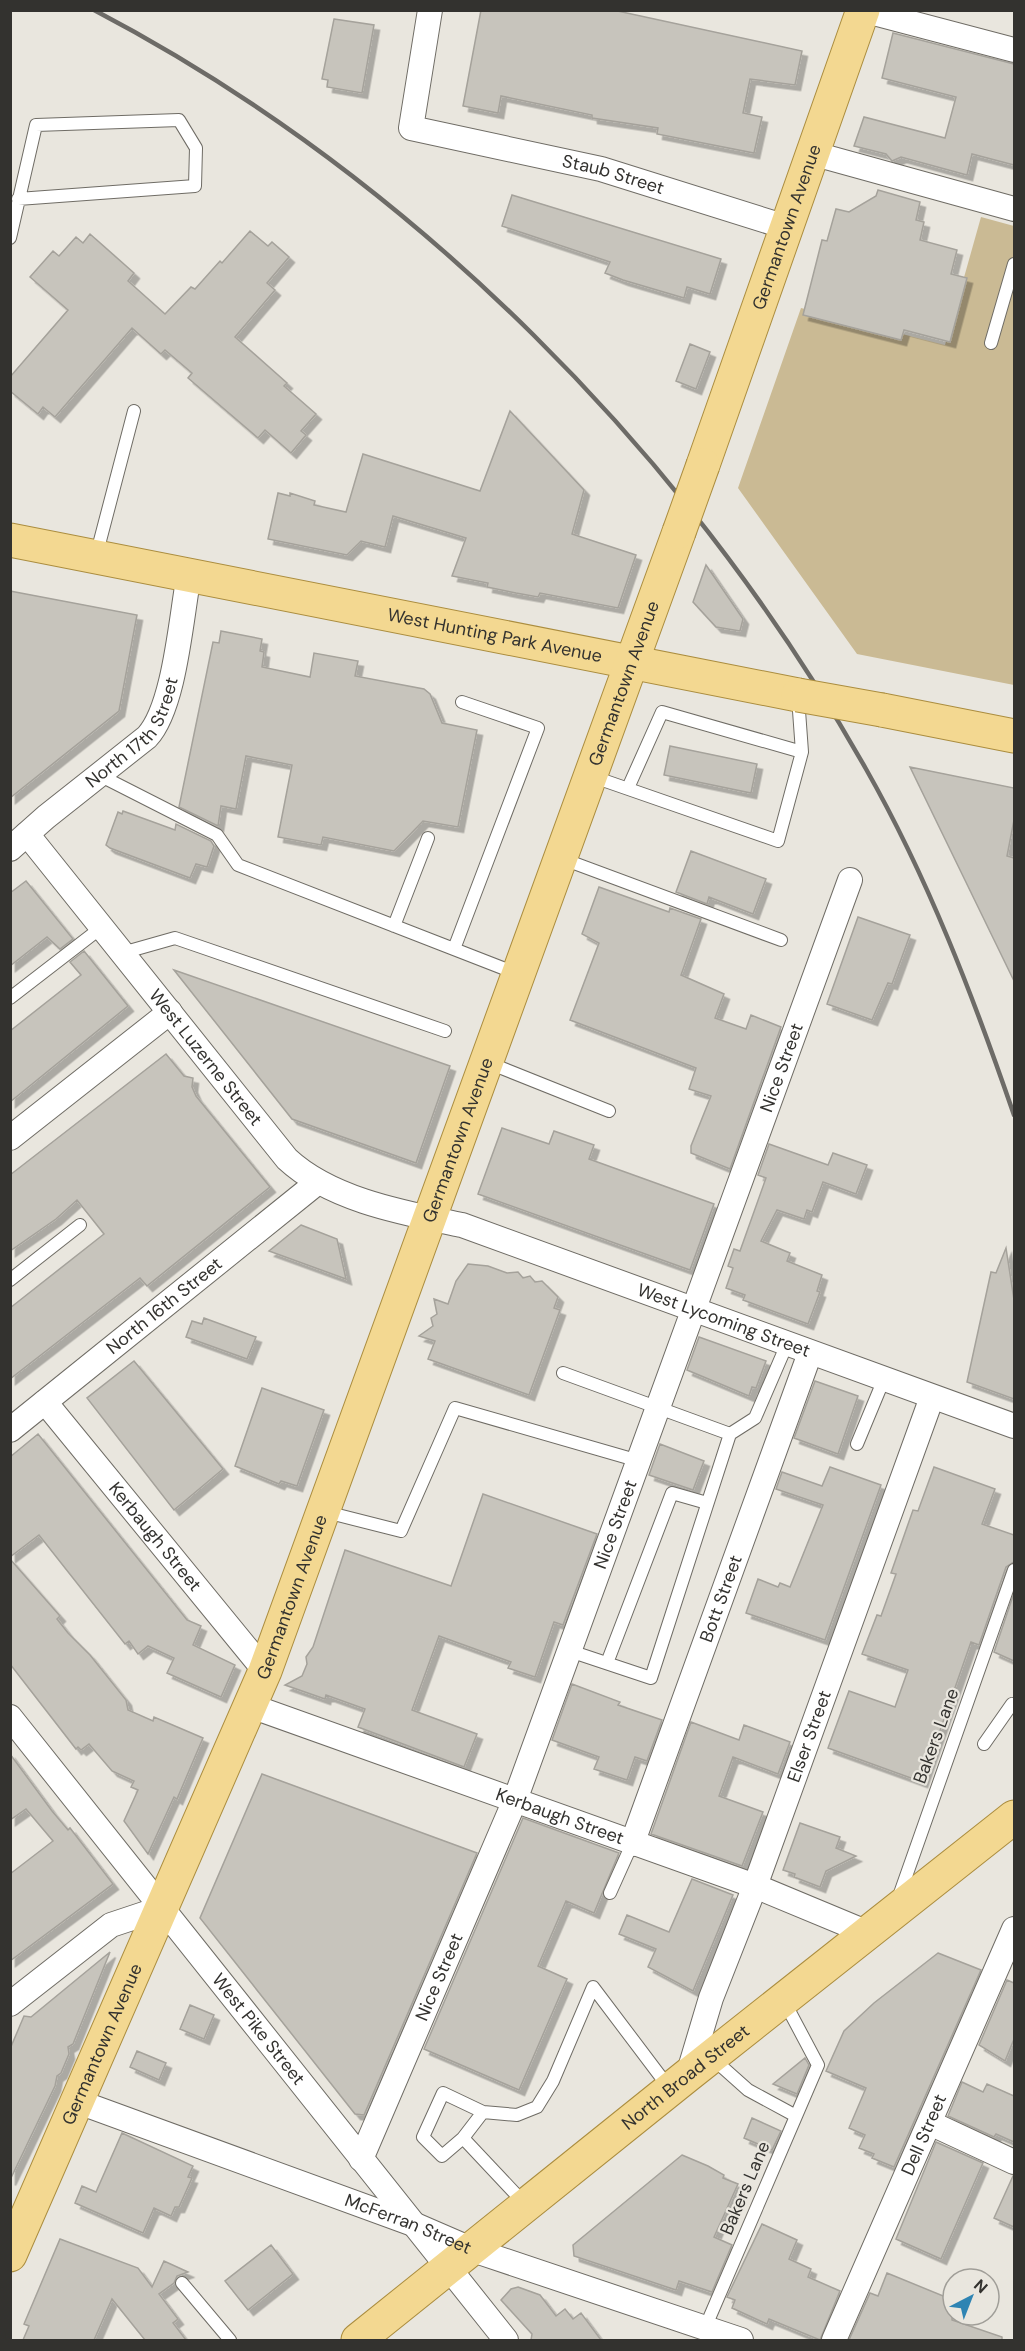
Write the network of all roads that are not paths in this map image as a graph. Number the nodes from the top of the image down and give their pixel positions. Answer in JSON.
{"nodes":[{"id":1,"x":430,"y":10,"type":"edge"},
{"id":2,"x":863,"y":11,"type":"edge"},
{"id":3,"x":1014,"y":50,"type":"edge"},
{"id":4,"x":814,"y":154,"type":"junction"},
{"id":5,"x":18,"y":200,"type":"junction"},
{"id":6,"x":1014,"y":209,"type":"edge"},
{"id":7,"x":789,"y":228,"type":"junction"},
{"id":8,"x":10,"y":237,"type":"edge"},
{"id":9,"x":1014,"y":264,"type":"edge"},
{"id":10,"x":991,"y":343,"type":"dead end"},
{"id":11,"x":134,"y":411,"type":"dead end"},
{"id":12,"x":10,"y":540,"type":"edge"},
{"id":13,"x":96,"y":558,"type":"junction"},
{"id":14,"x":189,"y":575,"type":"junction"},
{"id":15,"x":632,"y":662,"type":"junction"},
{"id":16,"x":798,"y":695,"type":"junction"},
{"id":17,"x":462,"y":702,"type":"dead end"},
{"id":18,"x":1014,"y":736,"type":"edge"},
{"id":19,"x":802,"y":752,"type":"junction"},
{"id":20,"x":99,"y":775,"type":"junction"},
{"id":21,"x":591,"y":776,"type":"junction"},
{"id":22,"x":628,"y":788,"type":"junction"},
{"id":23,"x":428,"y":838,"type":"dead end"},
{"id":24,"x":19,"y":841,"type":"edge"},
{"id":25,"x":561,"y":858,"type":"junction"},
{"id":26,"x":850,"y":880,"type":"dead end"},
{"id":27,"x":394,"y":926,"type":"junction"},
{"id":28,"x":102,"y":927,"type":"junction"},
{"id":29,"x":781,"y":940,"type":"dead end"},
{"id":30,"x":454,"y":949,"type":"junction"},
{"id":31,"x":122,"y":952,"type":"junction"},
{"id":32,"x":519,"y":975,"type":"junction"},
{"id":33,"x":10,"y":998,"type":"edge"},
{"id":34,"x":170,"y":1012,"type":"junction"},
{"id":35,"x":444,"y":1031,"type":"dead end"},
{"id":36,"x":488,"y":1062,"type":"junction"},
{"id":37,"x":609,"y":1111,"type":"dead end"},
{"id":38,"x":10,"y":1138,"type":"edge"},
{"id":39,"x":318,"y":1182,"type":"junction"},
{"id":40,"x":431,"y":1219,"type":"junction"},
{"id":41,"x":80,"y":1225,"type":"dead end"},
{"id":42,"x":10,"y":1280,"type":"edge"},
{"id":43,"x":694,"y":1310,"type":"junction"},
{"id":44,"x":787,"y":1344,"type":"junction"},
{"id":45,"x":810,"y":1353,"type":"junction"},
{"id":46,"x":563,"y":1373,"type":"dead end"},
{"id":47,"x":884,"y":1379,"type":"junction"},
{"id":48,"x":932,"y":1397,"type":"junction"},
{"id":49,"x":45,"y":1402,"type":"junction"},
{"id":50,"x":658,"y":1408,"type":"junction"},
{"id":51,"x":1014,"y":1426,"type":"edge"},
{"id":52,"x":10,"y":1430,"type":"edge"},
{"id":53,"x":730,"y":1434,"type":"junction"},
{"id":54,"x":857,"y":1444,"type":"dead end"},
{"id":55,"x":639,"y":1461,"type":"junction"},
{"id":56,"x":707,"y":1503,"type":"junction"},
{"id":57,"x":324,"y":1511,"type":"junction"},
{"id":58,"x":1014,"y":1570,"type":"edge"},
{"id":59,"x":570,"y":1651,"type":"junction"},
{"id":60,"x":607,"y":1663,"type":"junction"},
{"id":61,"x":265,"y":1671,"type":"junction"},
{"id":62,"x":1014,"y":1705,"type":"edge"},
{"id":63,"x":251,"y":1706,"type":"junction"},
{"id":64,"x":11,"y":1718,"type":"edge"},
{"id":65,"x":984,"y":1744,"type":"dead end"},
{"id":66,"x":515,"y":1800,"type":"junction"},
{"id":67,"x":1014,"y":1817,"type":"edge"},
{"id":68,"x":632,"y":1844,"type":"junction"},
{"id":69,"x":755,"y":1886,"type":"junction"},
{"id":70,"x":610,"y":1893,"type":"dead end"},
{"id":71,"x":162,"y":1908,"type":"junction"},
{"id":72,"x":880,"y":1924,"type":"junction"},
{"id":73,"x":1014,"y":1929,"type":"edge"},
{"id":74,"x":783,"y":1999,"type":"junction"},
{"id":75,"x":10,"y":2004,"type":"edge"},
{"id":76,"x":690,"y":2074,"type":"junction"},
{"id":77,"x":76,"y":2101,"type":"junction"},
{"id":78,"x":483,"y":2112,"type":"junction"},
{"id":79,"x":796,"y":2116,"type":"junction"},
{"id":80,"x":930,"y":2123,"type":"junction"},
{"id":81,"x":463,"y":2138,"type":"junction"},
{"id":82,"x":361,"y":2159,"type":"junction"},
{"id":83,"x":1014,"y":2162,"type":"edge"},
{"id":84,"x":527,"y":2206,"type":"junction"},
{"id":85,"x":413,"y":2224,"type":"junction"},
{"id":86,"x":10,"y":2255,"type":"edge"},
{"id":87,"x":460,"y":2259,"type":"junction"},
{"id":88,"x":182,"y":2283,"type":"dead end"},
{"id":89,"x":705,"y":2328,"type":"junction"},
{"id":90,"x":230,"y":2340,"type":"edge"},
{"id":91,"x":358,"y":2340,"type":"edge"},
{"id":92,"x":506,"y":2340,"type":"edge"},
{"id":93,"x":741,"y":2340,"type":"edge"},
{"id":94,"x":834,"y":2340,"type":"edge"}],
"edges":[{"from":1,"to":7,"type":"street","name":"Staub Street"},
{"from":2,"to":3,"type":"street"},
{"from":2,"to":4,"type":"main road","name":"Germantown Avenue"},
{"from":4,"to":6,"type":"street"},
{"from":4,"to":7,"type":"main road","name":"Germantown Avenue"},
{"from":5,"to":5,"type":"lane"},
{"from":5,"to":8,"type":"lane"},
{"from":7,"to":15,"type":"main road","name":"Germantown Avenue","bridge":true},
{"from":9,"to":10,"type":"lane"},
{"from":11,"to":13,"type":"lane"},
{"from":12,"to":13,"type":"main road","name":"West Hunting Park Avenue"},
{"from":13,"to":14,"type":"main road","name":"West Hunting Park Avenue"},
{"from":14,"to":15,"type":"main road","name":"West Hunting Park Avenue"},
{"from":14,"to":20,"type":"street","name":"North 17th Street"},
{"from":15,"to":16,"type":"main road","name":"West Hunting Park Avenue"},
{"from":15,"to":21,"type":"main road","name":"Germantown Avenue"},
{"from":16,"to":18,"type":"main road","name":"West Hunting Park Avenue","bridge":true},
{"from":16,"to":19,"type":"lane"},
{"from":17,"to":30,"type":"lane"},
{"from":19,"to":22,"type":"lane"},
{"from":19,"to":22,"type":"lane"},
{"from":20,"to":24,"type":"street","name":"North 17th Street"},
{"from":20,"to":27,"type":"lane"},
{"from":21,"to":22,"type":"lane"},
{"from":21,"to":25,"type":"main road","name":"Germantown Avenue"},
{"from":23,"to":27,"type":"lane"},
{"from":24,"to":28,"type":"street","name":"West Luzerne Street"},
{"from":25,"to":29,"type":"lane"},
{"from":25,"to":32,"type":"main road","name":"Germantown Avenue"},
{"from":26,"to":43,"type":"street","name":"Nice Street"},
{"from":27,"to":30,"type":"lane"},
{"from":28,"to":31,"type":"street","name":"West Luzerne Street"},
{"from":28,"to":33,"type":"lane"},
{"from":30,"to":32,"type":"lane"},
{"from":31,"to":34,"type":"street","name":"West Luzerne Street"},
{"from":31,"to":35,"type":"lane"},
{"from":32,"to":36,"type":"main road","name":"Germantown Avenue"},
{"from":34,"to":38,"type":"street"},
{"from":34,"to":39,"type":"street","name":"West Luzerne Street"},
{"from":36,"to":37,"type":"lane"},
{"from":36,"to":40,"type":"main road","name":"Germantown Avenue"},
{"from":39,"to":40,"type":"street","name":"West Luzerne Street"},
{"from":39,"to":49,"type":"street","name":"North 16th Street"},
{"from":40,"to":43,"type":"street","name":"West Lycoming Street"},
{"from":40,"to":57,"type":"main road","name":"Germantown Avenue"},
{"from":41,"to":42,"type":"lane"},
{"from":43,"to":44,"type":"street","name":"West Lycoming Street"},
{"from":43,"to":50,"type":"street","name":"Nice Street"},
{"from":44,"to":45,"type":"street","name":"West Lycoming Street"},
{"from":44,"to":53,"type":"lane"},
{"from":45,"to":47,"type":"street","name":"West Lycoming Street"},
{"from":45,"to":68,"type":"street","name":"Bott Street"},
{"from":46,"to":50,"type":"lane"},
{"from":47,"to":48,"type":"street","name":"West Lycoming Street"},
{"from":47,"to":54,"type":"lane"},
{"from":48,"to":51,"type":"street","name":"West Lycoming Street"},
{"from":48,"to":69,"type":"street","name":"Elser Street"},
{"from":49,"to":52,"type":"street","name":"North 16th Street"},
{"from":49,"to":61,"type":"street","name":"Kerbaugh Street"},
{"from":50,"to":53,"type":"lane"},
{"from":50,"to":55,"type":"street","name":"Nice Street"},
{"from":53,"to":56,"type":"lane"},
{"from":55,"to":57,"type":"lane"},
{"from":55,"to":59,"type":"street","name":"Nice Street"},
{"from":56,"to":60,"type":"lane"},
{"from":56,"to":60,"type":"lane"},
{"from":57,"to":61,"type":"main road","name":"Germantown Avenue"},
{"from":58,"to":72,"type":"lane","name":"Bakers Lane"},
{"from":59,"to":60,"type":"lane"},
{"from":59,"to":66,"type":"street","name":"Nice Street"},
{"from":61,"to":63,"type":"main road","name":"Germantown Avenue"},
{"from":62,"to":65,"type":"lane"},
{"from":63,"to":66,"type":"street","name":"Kerbaugh Street"},
{"from":63,"to":71,"type":"main road","name":"Germantown Avenue"},
{"from":64,"to":71,"type":"street","name":"West Pike Street"},
{"from":66,"to":68,"type":"street","name":"Kerbaugh Street"},
{"from":66,"to":82,"type":"street","name":"Nice Street"},
{"from":67,"to":72,"type":"main road","name":"North Broad Street"},
{"from":68,"to":69,"type":"street","name":"Kerbaugh Street"},
{"from":68,"to":70,"type":"lane"},
{"from":69,"to":72,"type":"street","name":"Kerbaugh Street"},
{"from":69,"to":76,"type":"street","name":"Elser Street"},
{"from":71,"to":75,"type":"street"},
{"from":71,"to":77,"type":"main road","name":"Germantown Avenue"},
{"from":71,"to":82,"type":"street","name":"West Pike Street"},
{"from":72,"to":74,"type":"main road","name":"North Broad Street"},
{"from":73,"to":80,"type":"street","name":"Dell Street"},
{"from":74,"to":76,"type":"main road","name":"North Broad Street"},
{"from":74,"to":79,"type":"lane","name":"Bakers Lane"},
{"from":76,"to":78,"type":"lane"},
{"from":76,"to":79,"type":"lane"},
{"from":76,"to":84,"type":"main road","name":"North Broad Street"},
{"from":77,"to":85,"type":"street","name":"McFerran Street"},
{"from":77,"to":86,"type":"main road","name":"Germantown Avenue"},
{"from":78,"to":81,"type":"lane"},
{"from":78,"to":81,"type":"lane"},
{"from":79,"to":89,"type":"lane","name":"Bakers Lane"},
{"from":80,"to":83,"type":"street"},
{"from":80,"to":94,"type":"street","name":"Dell Street"},
{"from":81,"to":84,"type":"lane"},
{"from":82,"to":85,"type":"street","name":"West Pike Street"},
{"from":84,"to":87,"type":"main road","name":"North Broad Street"},
{"from":85,"to":87,"type":"street","name":"West Pike Street"},
{"from":87,"to":89,"type":"street","name":"McFerran Street"},
{"from":87,"to":91,"type":"main road","name":"North Broad Street"},
{"from":87,"to":92,"type":"street","name":"West Pike Street"},
{"from":88,"to":90,"type":"lane"},
{"from":89,"to":93,"type":"street","name":"McFerran Street"}]}
